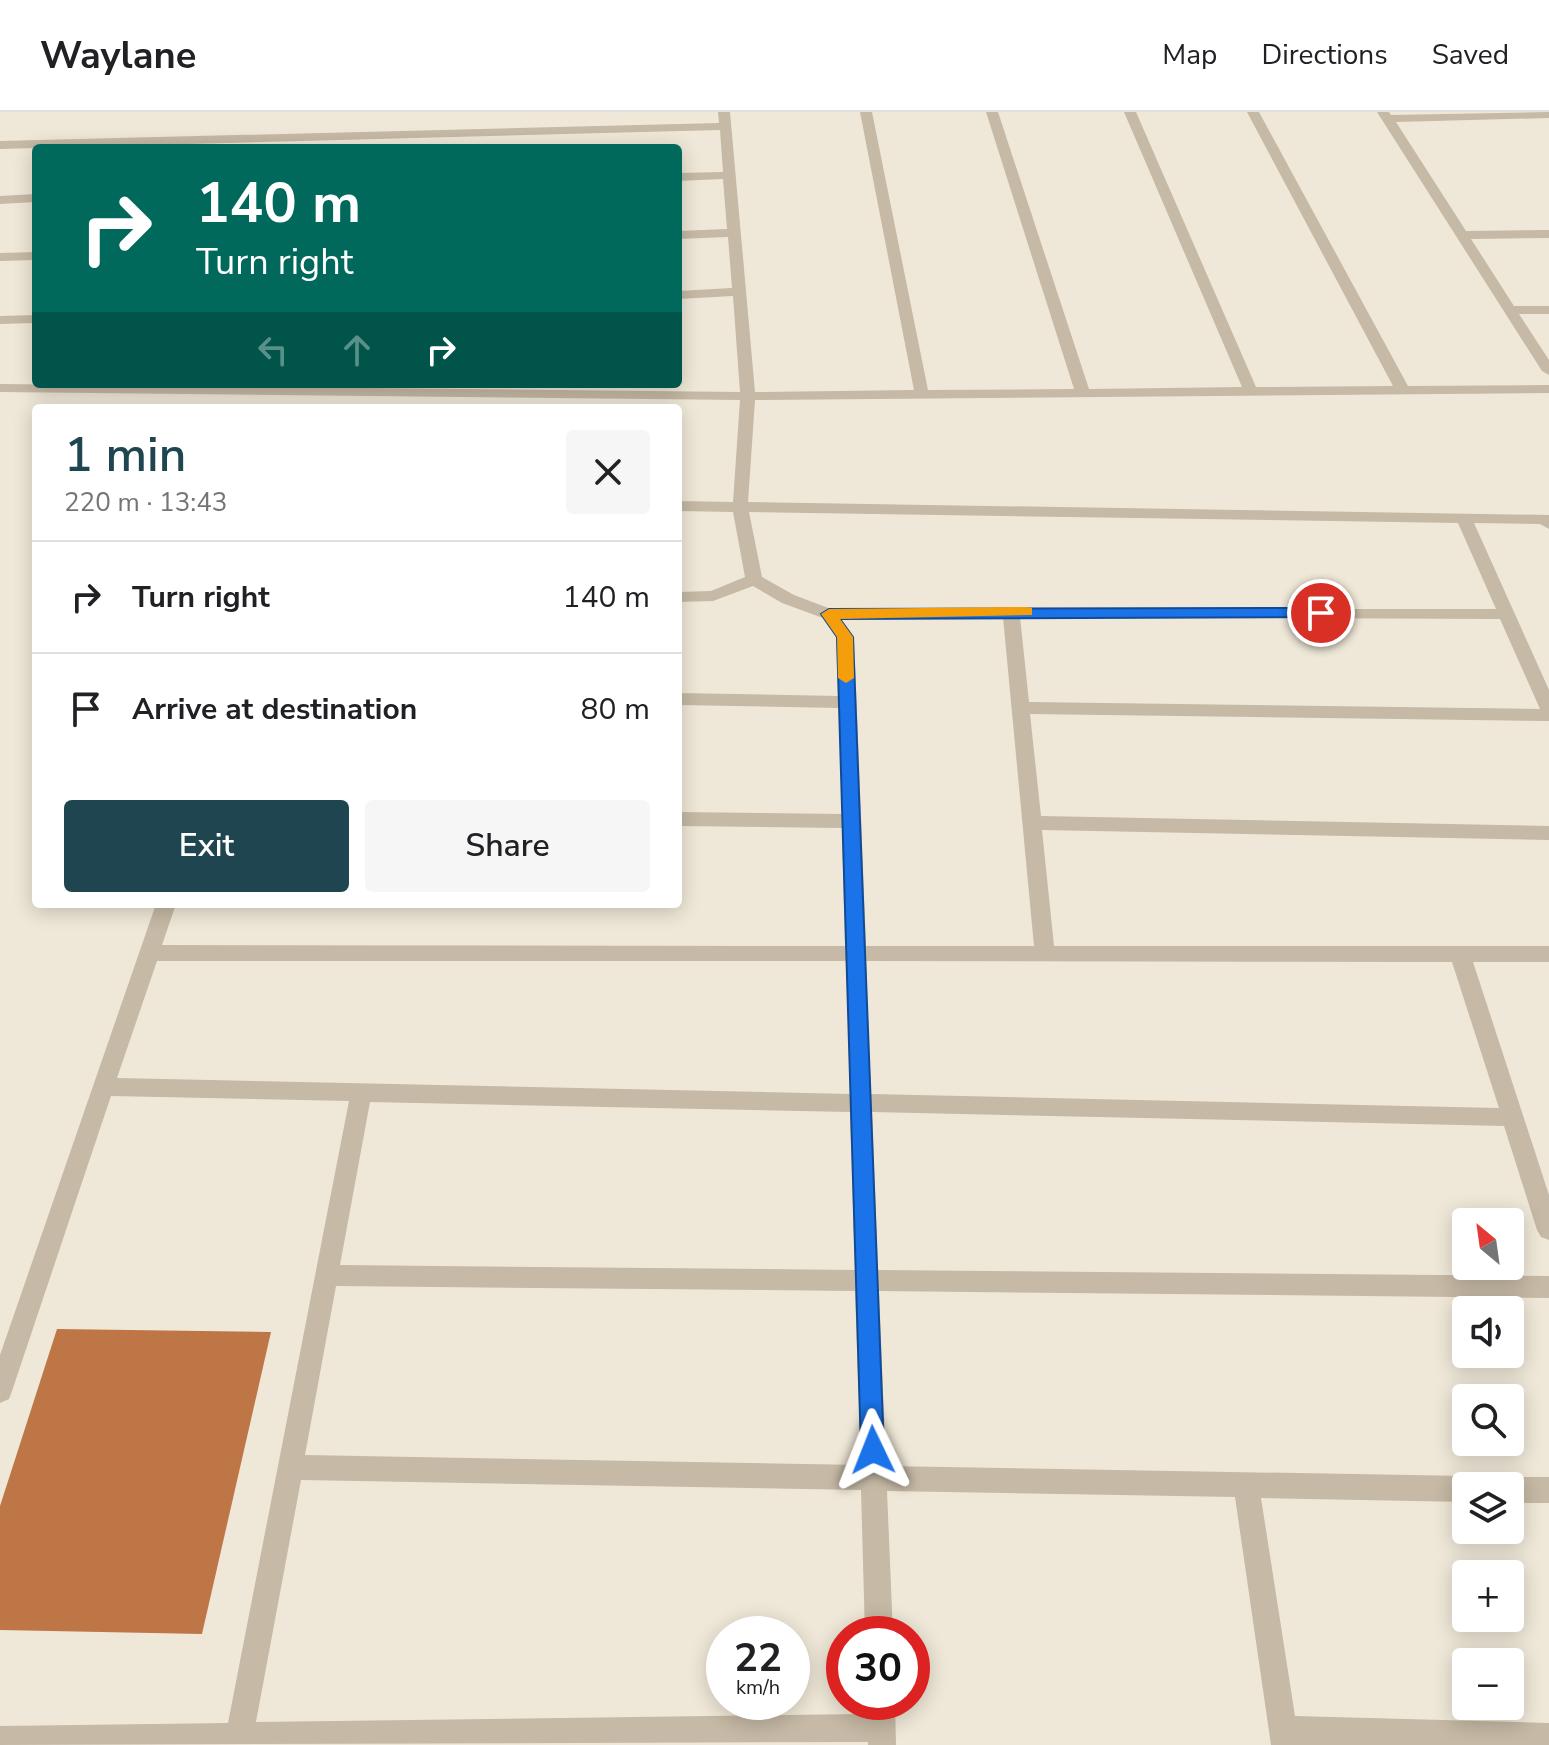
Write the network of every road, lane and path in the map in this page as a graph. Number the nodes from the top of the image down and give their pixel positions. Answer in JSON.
{"nodes":[{"id":1,"x":866,"y":112,"type":"edge"},
{"id":2,"x":992,"y":112,"type":"edge"},
{"id":3,"x":1130,"y":112,"type":"edge"},
{"id":4,"x":1253,"y":112,"type":"edge"},
{"id":5,"x":1549,"y":114,"type":"edge"},
{"id":6,"x":1385,"y":115,"type":"edge"},
{"id":7,"x":725,"y":119,"type":"edge"},
{"id":8,"x":0,"y":145,"type":"edge"},
{"id":9,"x":729,"y":175,"type":"junction"},
{"id":10,"x":682,"y":177,"type":"edge"},
{"id":11,"x":32,"y":198,"type":"edge"},
{"id":12,"x":0,"y":200,"type":"edge"},
{"id":13,"x":734,"y":233,"type":"junction"},
{"id":14,"x":1549,"y":234,"type":"edge"},
{"id":15,"x":682,"y":235,"type":"edge"},
{"id":16,"x":1462,"y":235,"type":"junction"},
{"id":17,"x":32,"y":256,"type":"edge"},
{"id":18,"x":0,"y":257,"type":"edge"},
{"id":19,"x":740,"y":292,"type":"junction"},
{"id":20,"x":682,"y":295,"type":"edge"},
{"id":21,"x":1511,"y":310,"type":"junction"},
{"id":22,"x":1549,"y":310,"type":"edge"},
{"id":23,"x":32,"y":319,"type":"edge"},
{"id":24,"x":0,"y":320,"type":"edge"},
{"id":25,"x":1549,"y":371,"type":"edge"},
{"id":26,"x":0,"y":388,"type":"edge"},
{"id":27,"x":1549,"y":389,"type":"edge"},
{"id":28,"x":1403,"y":391,"type":"junction"},
{"id":29,"x":1251,"y":392,"type":"junction"},
{"id":30,"x":1083,"y":393,"type":"junction"},
{"id":31,"x":922,"y":395,"type":"junction"},
{"id":32,"x":748,"y":396,"type":"junction"},
{"id":33,"x":682,"y":506,"type":"edge"},
{"id":34,"x":740,"y":507,"type":"junction"},
{"id":35,"x":1464,"y":518,"type":"junction"},
{"id":36,"x":1549,"y":524,"type":"edge"},
{"id":37,"x":754,"y":580,"type":"junction"},
{"id":38,"x":682,"y":597,"type":"edge"},
{"id":39,"x":1011,"y":612,"type":"junction"},
{"id":40,"x":829,"y":614,"type":"junction"},
{"id":41,"x":1507,"y":614,"type":"junction"},
{"id":42,"x":682,"y":699,"type":"edge"},
{"id":43,"x":846,"y":702,"type":"junction"},
{"id":44,"x":1021,"y":708,"type":"junction"},
{"id":45,"x":1549,"y":712,"type":"edge"},
{"id":46,"x":682,"y":819,"type":"edge"},
{"id":47,"x":850,"y":821,"type":"junction"},
{"id":48,"x":1033,"y":823,"type":"junction"},
{"id":49,"x":1549,"y":833,"type":"edge"},
{"id":50,"x":165,"y":908,"type":"edge"},
{"id":51,"x":149,"y":953,"type":"junction"},
{"id":52,"x":855,"y":953,"type":"junction"},
{"id":53,"x":1045,"y":953,"type":"junction"},
{"id":54,"x":1460,"y":954,"type":"junction"},
{"id":55,"x":1549,"y":954,"type":"edge"},
{"id":56,"x":104,"y":1087,"type":"junction"},
{"id":57,"x":361,"y":1093,"type":"junction"},
{"id":58,"x":860,"y":1105,"type":"junction"},
{"id":59,"x":1513,"y":1117,"type":"junction"},
{"id":60,"x":1549,"y":1230,"type":"edge"},
{"id":61,"x":327,"y":1275,"type":"junction"},
{"id":62,"x":866,"y":1280,"type":"junction"},
{"id":63,"x":1549,"y":1287,"type":"edge"},
{"id":64,"x":0,"y":1391,"type":"edge"},
{"id":65,"x":290,"y":1467,"type":"junction"},
{"id":66,"x":874,"y":1478,"type":"junction"},
{"id":67,"x":1246,"y":1485,"type":"junction"},
{"id":68,"x":1452,"y":1489,"type":"edge"},
{"id":69,"x":1524,"y":1490,"type":"edge"},
{"id":70,"x":1549,"y":1490,"type":"edge"},
{"id":71,"x":878,"y":1616,"type":"edge"},
{"id":72,"x":882,"y":1725,"type":"edge"},
{"id":73,"x":1549,"y":1737,"type":"edge"},
{"id":74,"x":239,"y":1738,"type":"junction"},
{"id":75,"x":1284,"y":1738,"type":"edge"},
{"id":76,"x":0,"y":1740,"type":"edge"}],
"edges":[{"from":1,"to":31,"type":"street"},
{"from":2,"to":30,"type":"street"},
{"from":3,"to":29,"type":"street"},
{"from":4,"to":28,"type":"street"},
{"from":5,"to":6,"type":"street"},
{"from":6,"to":16,"type":"street"},
{"from":7,"to":8,"type":"street"},
{"from":7,"to":9,"type":"street"},
{"from":9,"to":10,"type":"street"},
{"from":9,"to":13,"type":"street"},
{"from":11,"to":12,"type":"street"},
{"from":13,"to":15,"type":"street"},
{"from":13,"to":19,"type":"street"},
{"from":14,"to":16,"type":"street"},
{"from":16,"to":21,"type":"street"},
{"from":17,"to":18,"type":"street"},
{"from":19,"to":20,"type":"street"},
{"from":19,"to":32,"type":"street"},
{"from":21,"to":22,"type":"street"},
{"from":21,"to":25,"type":"street"},
{"from":23,"to":24,"type":"street"},
{"from":26,"to":32,"type":"street"},
{"from":27,"to":28,"type":"street"},
{"from":28,"to":29,"type":"street"},
{"from":29,"to":30,"type":"street"},
{"from":30,"to":31,"type":"street"},
{"from":31,"to":32,"type":"street"},
{"from":32,"to":34,"type":"street"},
{"from":33,"to":34,"type":"street"},
{"from":34,"to":35,"type":"street"},
{"from":34,"to":37,"type":"street"},
{"from":35,"to":36,"type":"street"},
{"from":35,"to":41,"type":"street"},
{"from":37,"to":38,"type":"street"},
{"from":37,"to":40,"type":"street"},
{"from":39,"to":40,"type":"street"},
{"from":39,"to":41,"type":"street"},
{"from":39,"to":44,"type":"street"},
{"from":40,"to":43,"type":"street"},
{"from":41,"to":45,"type":"street"},
{"from":42,"to":43,"type":"street"},
{"from":43,"to":47,"type":"street"},
{"from":44,"to":45,"type":"street"},
{"from":44,"to":48,"type":"street"},
{"from":46,"to":47,"type":"street"},
{"from":47,"to":52,"type":"street"},
{"from":48,"to":49,"type":"street"},
{"from":48,"to":53,"type":"street"},
{"from":50,"to":51,"type":"street"},
{"from":51,"to":52,"type":"street"},
{"from":51,"to":56,"type":"street"},
{"from":52,"to":53,"type":"street"},
{"from":52,"to":58,"type":"street"},
{"from":53,"to":54,"type":"street"},
{"from":54,"to":55,"type":"street"},
{"from":54,"to":59,"type":"street"},
{"from":56,"to":57,"type":"street"},
{"from":56,"to":64,"type":"street"},
{"from":57,"to":58,"type":"street"},
{"from":57,"to":61,"type":"street"},
{"from":58,"to":59,"type":"street"},
{"from":58,"to":62,"type":"street"},
{"from":59,"to":60,"type":"street"},
{"from":61,"to":62,"type":"street"},
{"from":61,"to":65,"type":"street"},
{"from":62,"to":63,"type":"street"},
{"from":62,"to":66,"type":"street"},
{"from":65,"to":66,"type":"street"},
{"from":65,"to":74,"type":"street"},
{"from":66,"to":67,"type":"street"},
{"from":66,"to":71,"type":"street"},
{"from":67,"to":68,"type":"street"},
{"from":67,"to":75,"type":"street"},
{"from":69,"to":70,"type":"street"},
{"from":72,"to":74,"type":"street"},
{"from":73,"to":75,"type":"street"},
{"from":74,"to":76,"type":"street"}]}
